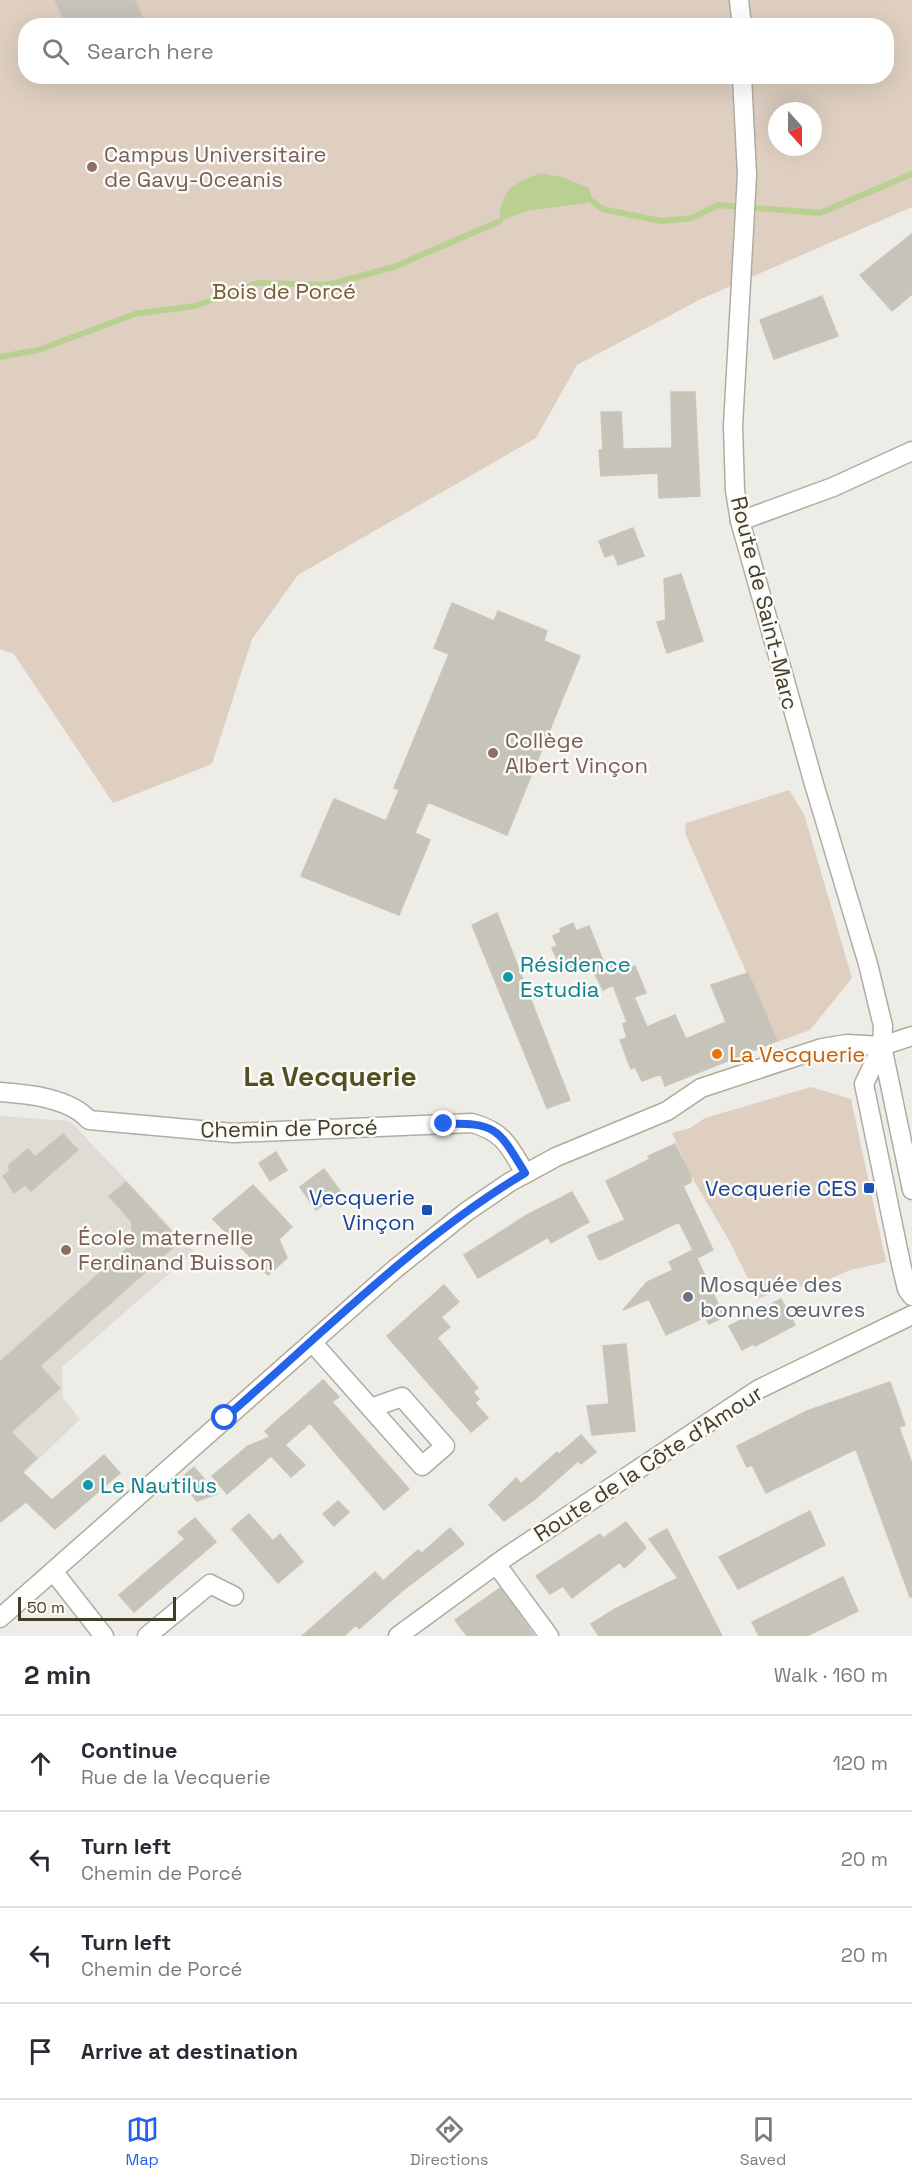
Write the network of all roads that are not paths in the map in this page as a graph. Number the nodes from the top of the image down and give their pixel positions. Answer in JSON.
{"nodes":[{"id":1,"x":739,"y":0,"type":"edge"},
{"id":2,"x":741,"y":18,"type":"edge"},
{"id":3,"x":742,"y":84,"type":"edge"},
{"id":4,"x":912,"y":451,"type":"edge"},
{"id":5,"x":740,"y":522,"type":"junction"},
{"id":6,"x":912,"y":1036,"type":"edge"},
{"id":7,"x":882,"y":1046,"type":"junction"},
{"id":8,"x":0,"y":1092,"type":"edge"},
{"id":9,"x":525,"y":1173,"type":"junction"},
{"id":10,"x":912,"y":1190,"type":"edge"},
{"id":11,"x":912,"y":1296,"type":"edge"},
{"id":12,"x":912,"y":1315,"type":"edge"},
{"id":13,"x":312,"y":1342,"type":"junction"},
{"id":14,"x":371,"y":1408,"type":"dead end"},
{"id":15,"x":496,"y":1564,"type":"junction"},
{"id":16,"x":53,"y":1571,"type":"junction"},
{"id":17,"x":234,"y":1596,"type":"dead end"},
{"id":18,"x":0,"y":1618,"type":"edge"},
{"id":19,"x":104,"y":1636,"type":"edge"},
{"id":20,"x":147,"y":1636,"type":"edge"},
{"id":21,"x":398,"y":1636,"type":"edge"},
{"id":22,"x":549,"y":1636,"type":"edge"}],
"edges":[{"from":1,"to":2,"type":"street"},
{"from":3,"to":5,"type":"street","name":"Route de Saint-Marc"},
{"from":4,"to":5,"type":"street"},
{"from":5,"to":7,"type":"street","name":"Route de Saint-Marc"},
{"from":6,"to":7,"type":"street"},
{"from":7,"to":9,"type":"street"},
{"from":7,"to":10,"type":"street","name":"Route de Saint-Marc"},
{"from":7,"to":11,"type":"street"},
{"from":8,"to":9,"type":"street","name":"Chemin de Porcé"},
{"from":9,"to":13,"type":"street"},
{"from":12,"to":15,"type":"street","name":"Route de la Côte d'Amour"},
{"from":13,"to":14,"type":"street"},
{"from":13,"to":16,"type":"street"},
{"from":15,"to":21,"type":"street","name":"Route de la Côte d'Amour"},
{"from":15,"to":22,"type":"street"},
{"from":16,"to":18,"type":"street"},
{"from":16,"to":19,"type":"street"},
{"from":17,"to":20,"type":"street"}]}
